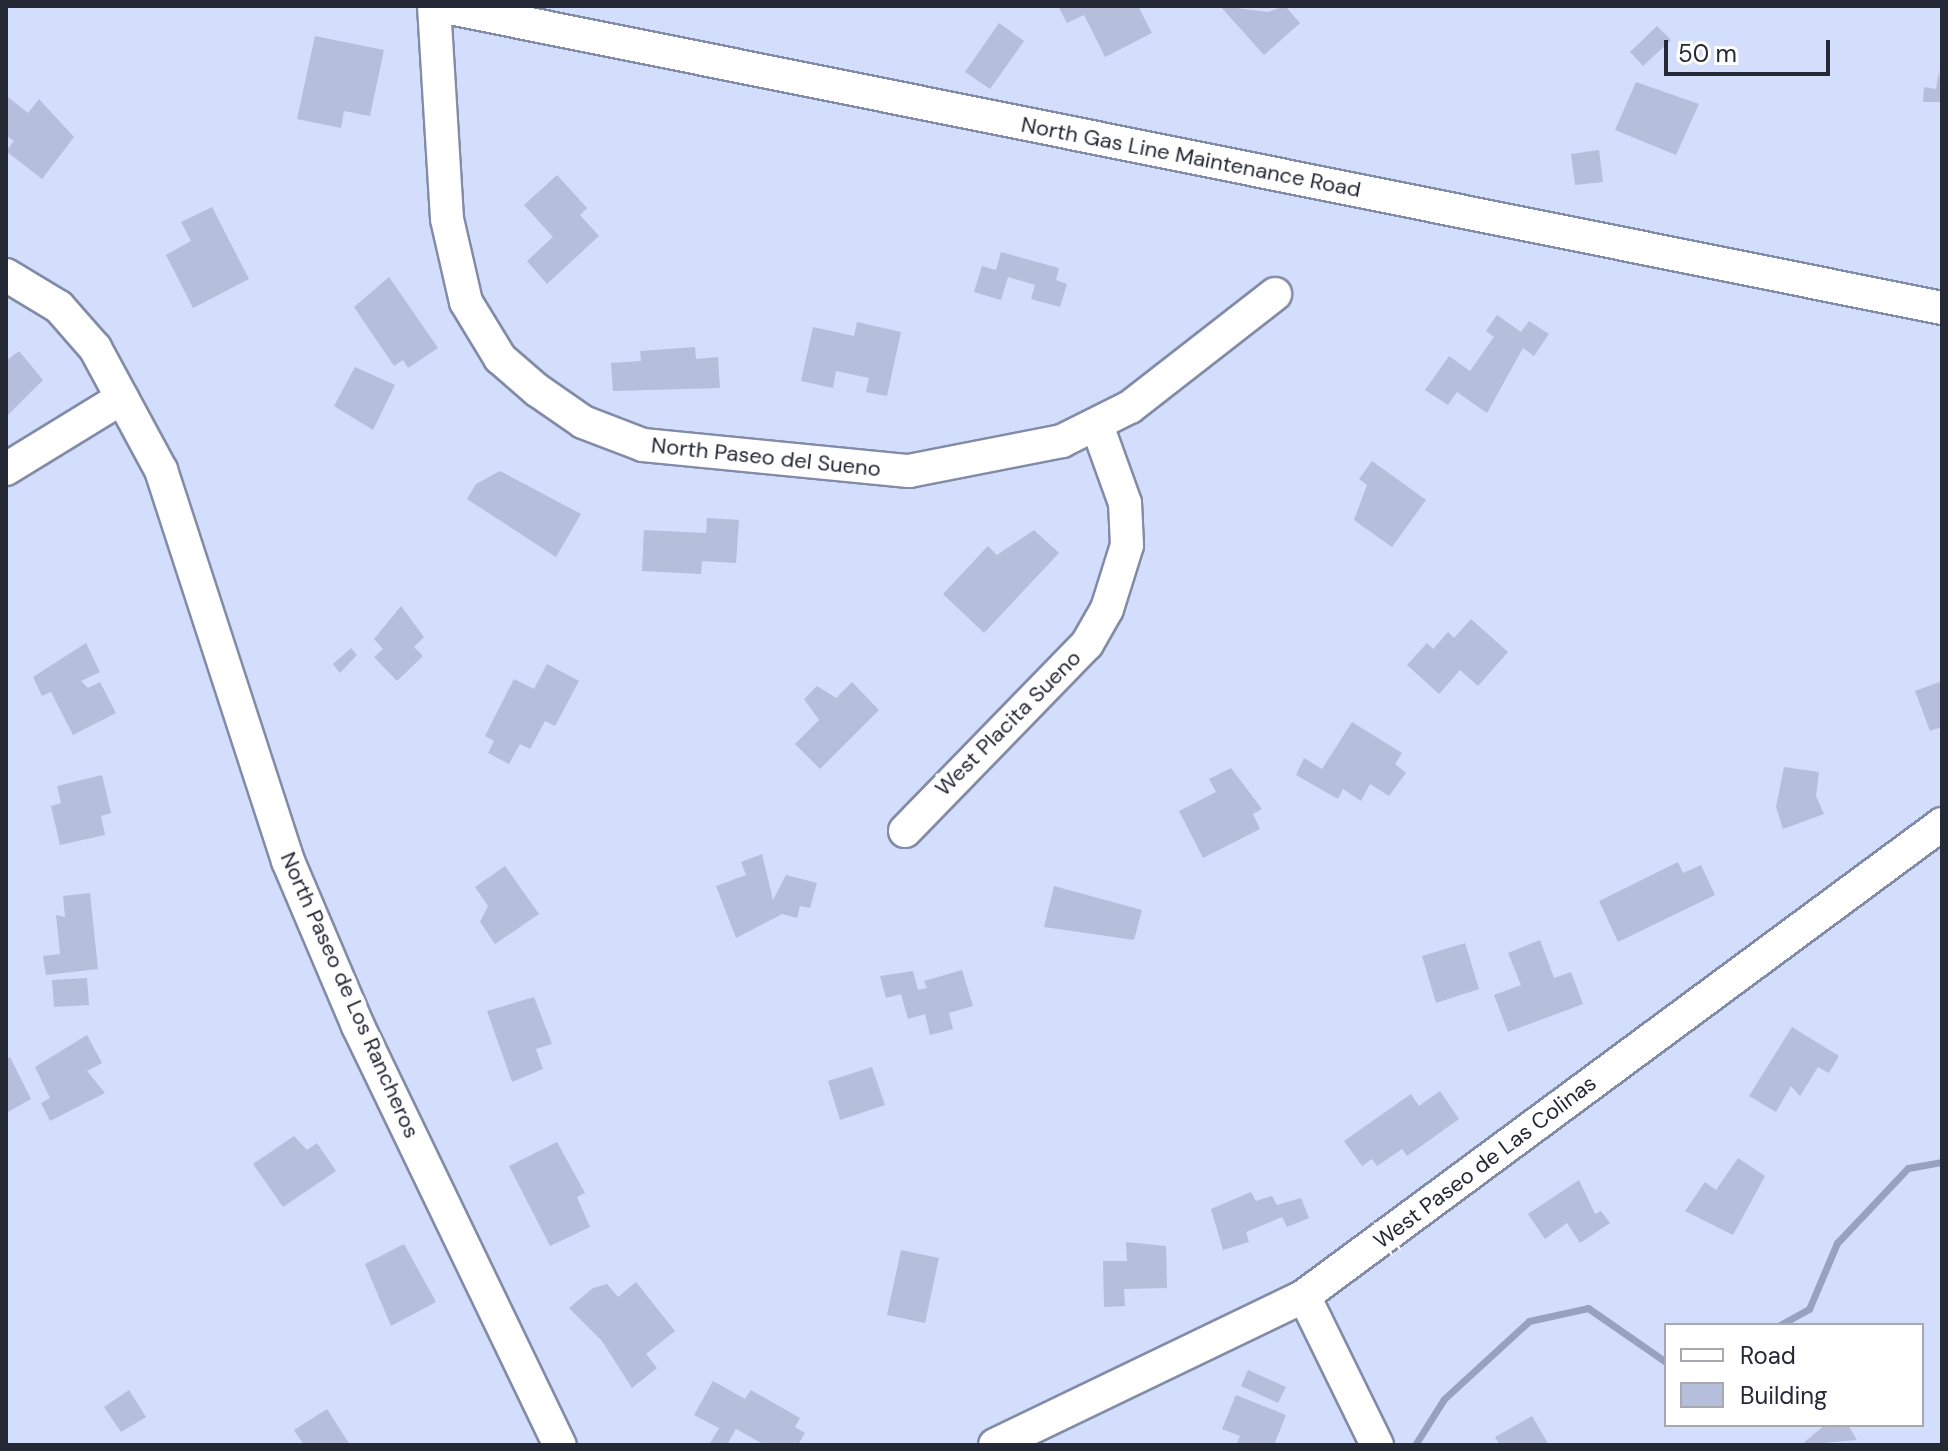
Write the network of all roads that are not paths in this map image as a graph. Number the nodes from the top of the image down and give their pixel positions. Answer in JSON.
{"nodes":[{"id":1,"x":434,"y":6,"type":"edge"},
{"id":2,"x":440,"y":6,"type":"edge"},
{"id":3,"x":6,"y":275,"type":"edge"},
{"id":4,"x":1275,"y":294,"type":"dead end"},
{"id":5,"x":1942,"y":308,"type":"edge"},
{"id":6,"x":122,"y":398,"type":"junction"},
{"id":7,"x":1098,"y":428,"type":"junction"},
{"id":8,"x":6,"y":469,"type":"edge"},
{"id":9,"x":1942,"y":824,"type":"edge"},
{"id":10,"x":905,"y":831,"type":"dead end"},
{"id":11,"x":1304,"y":1296,"type":"junction"},
{"id":12,"x":560,"y":1445,"type":"edge"},
{"id":13,"x":995,"y":1445,"type":"edge"},
{"id":14,"x":1377,"y":1445,"type":"edge"}],
"edges":[{"from":1,"to":7,"type":"street","name":"North Paseo del Sueno"},
{"from":2,"to":5,"type":"street","name":"North Gas Line Maintenance Road"},
{"from":3,"to":6,"type":"street","name":"North Paseo de Los Rancheros"},
{"from":4,"to":7,"type":"street","name":"North Paseo del Sueno"},
{"from":6,"to":8,"type":"street"},
{"from":6,"to":12,"type":"street","name":"North Paseo de Los Rancheros"},
{"from":7,"to":10,"type":"street","name":"West Placita Sueno"},
{"from":9,"to":11,"type":"street","name":"West Paseo de Las Colinas"},
{"from":11,"to":13,"type":"street","name":"West Paseo de Las Colinas"},
{"from":11,"to":14,"type":"street"}]}
